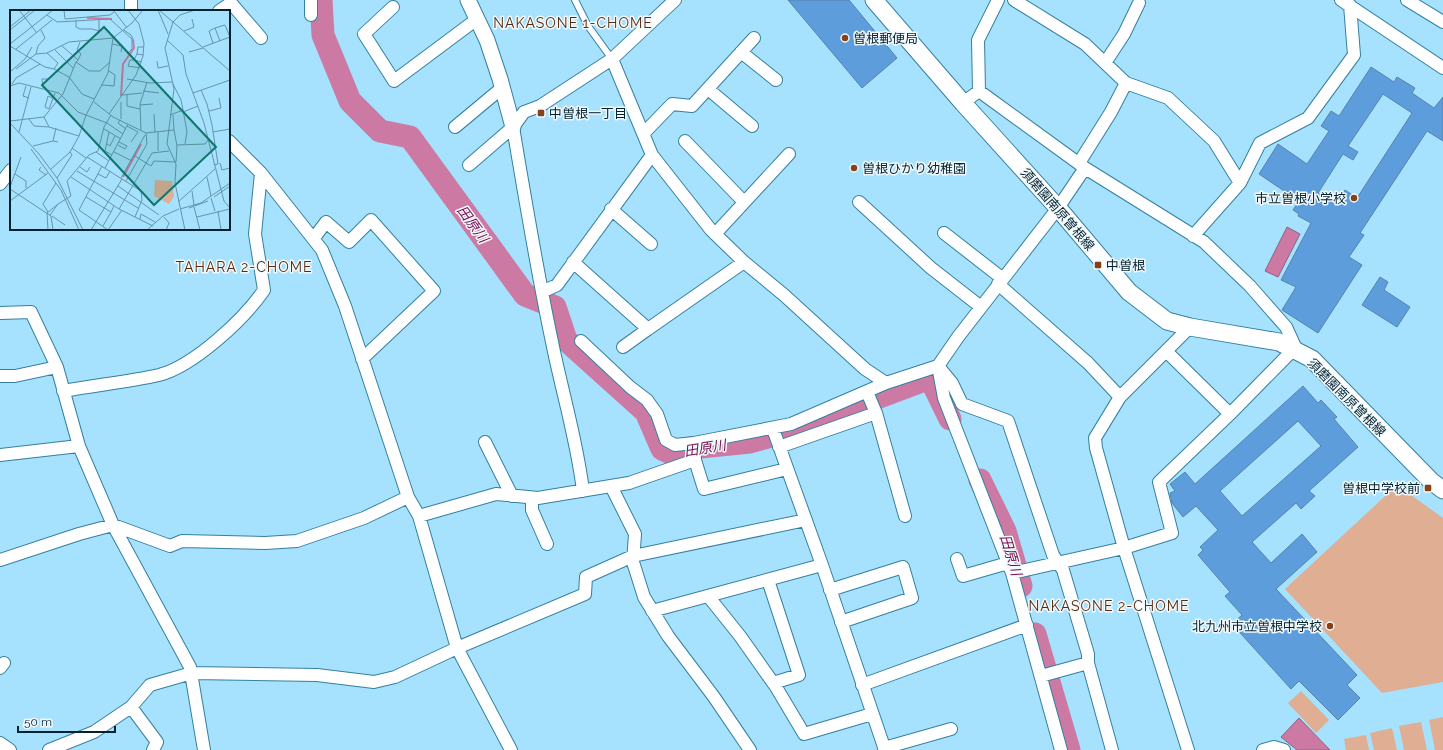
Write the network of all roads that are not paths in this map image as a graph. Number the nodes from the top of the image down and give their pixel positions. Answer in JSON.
{"nodes":[{"id":1,"x":311,"y":0,"type":"edge"},
{"id":2,"x":468,"y":0,"type":"edge"},
{"id":3,"x":575,"y":0,"type":"edge"},
{"id":4,"x":675,"y":0,"type":"edge"},
{"id":5,"x":874,"y":0,"type":"edge"},
{"id":6,"x":998,"y":0,"type":"edge"},
{"id":7,"x":1407,"y":0,"type":"edge"},
{"id":8,"x":1017,"y":1,"type":"edge"},
{"id":9,"x":394,"y":2,"type":"edge"},
{"id":10,"x":1139,"y":3,"type":"dead end"},
{"id":11,"x":1346,"y":3,"type":"edge"},
{"id":12,"x":220,"y":10,"type":"edge"},
{"id":13,"x":311,"y":15,"type":"dead end"},
{"id":14,"x":477,"y":19,"type":"junction"},
{"id":15,"x":1443,"y":22,"type":"edge"},
{"id":16,"x":261,"y":38,"type":"dead end"},
{"id":17,"x":754,"y":38,"type":"dead end"},
{"id":18,"x":741,"y":52,"type":"junction"},
{"id":19,"x":612,"y":59,"type":"junction"},
{"id":20,"x":1105,"y":63,"type":"junction"},
{"id":21,"x":1443,"y":68,"type":"edge"},
{"id":22,"x":776,"y":80,"type":"dead end"},
{"id":23,"x":1126,"y":83,"type":"junction"},
{"id":24,"x":503,"y":87,"type":"junction"},
{"id":25,"x":708,"y":89,"type":"junction"},
{"id":26,"x":979,"y":91,"type":"junction"},
{"id":27,"x":964,"y":104,"type":"junction"},
{"id":28,"x":752,"y":126,"type":"dead end"},
{"id":29,"x":455,"y":127,"type":"dead end"},
{"id":30,"x":513,"y":127,"type":"junction"},
{"id":31,"x":644,"y":133,"type":"junction"},
{"id":32,"x":685,"y":141,"type":"dead end"},
{"id":33,"x":230,"y":142,"type":"edge"},
{"id":34,"x":789,"y":154,"type":"dead end"},
{"id":35,"x":652,"y":155,"type":"junction"},
{"id":36,"x":469,"y":165,"type":"dead end"},
{"id":37,"x":1082,"y":166,"type":"junction"},
{"id":38,"x":10,"y":171,"type":"edge"},
{"id":39,"x":261,"y":173,"type":"junction"},
{"id":40,"x":1240,"y":183,"type":"junction"},
{"id":41,"x":0,"y":184,"type":"edge"},
{"id":42,"x":744,"y":202,"type":"junction"},
{"id":43,"x":859,"y":202,"type":"dead end"},
{"id":44,"x":1058,"y":208,"type":"junction"},
{"id":45,"x":611,"y":209,"type":"junction"},
{"id":46,"x":944,"y":233,"type":"dead end"},
{"id":47,"x":715,"y":234,"type":"junction"},
{"id":48,"x":1193,"y":236,"type":"junction"},
{"id":49,"x":314,"y":238,"type":"junction"},
{"id":50,"x":651,"y":244,"type":"dead end"},
{"id":51,"x":573,"y":262,"type":"junction"},
{"id":52,"x":744,"y":262,"type":"junction"},
{"id":53,"x":1000,"y":282,"type":"junction"},
{"id":54,"x":542,"y":292,"type":"junction"},
{"id":55,"x":981,"y":307,"type":"junction"},
{"id":56,"x":0,"y":313,"type":"edge"},
{"id":57,"x":1190,"y":327,"type":"junction"},
{"id":58,"x":648,"y":329,"type":"junction"},
{"id":59,"x":581,"y":341,"type":"dead end"},
{"id":60,"x":623,"y":347,"type":"dead end"},
{"id":61,"x":1297,"y":351,"type":"junction"},
{"id":62,"x":1167,"y":352,"type":"junction"},
{"id":63,"x":362,"y":359,"type":"junction"},
{"id":64,"x":938,"y":366,"type":"junction"},
{"id":65,"x":57,"y":367,"type":"junction"},
{"id":66,"x":0,"y":376,"type":"edge"},
{"id":67,"x":886,"y":383,"type":"junction"},
{"id":68,"x":63,"y":391,"type":"junction"},
{"id":69,"x":867,"y":392,"type":"junction"},
{"id":70,"x":1120,"y":397,"type":"junction"},
{"id":71,"x":876,"y":413,"type":"junction"},
{"id":72,"x":1230,"y":414,"type":"junction"},
{"id":73,"x":773,"y":429,"type":"junction"},
{"id":74,"x":485,"y":442,"type":"dead end"},
{"id":75,"x":694,"y":443,"type":"junction"},
{"id":76,"x":79,"y":446,"type":"junction"},
{"id":77,"x":779,"y":447,"type":"junction"},
{"id":78,"x":0,"y":455,"type":"edge"},
{"id":79,"x":696,"y":460,"type":"junction"},
{"id":80,"x":787,"y":469,"type":"junction"},
{"id":81,"x":611,"y":486,"type":"junction"},
{"id":82,"x":1443,"y":490,"type":"edge"},
{"id":83,"x":583,"y":491,"type":"junction"},
{"id":84,"x":512,"y":496,"type":"junction"},
{"id":85,"x":408,"y":497,"type":"junction"},
{"id":86,"x":532,"y":498,"type":"junction"},
{"id":87,"x":419,"y":516,"type":"junction"},
{"id":88,"x":905,"y":516,"type":"dead end"},
{"id":89,"x":806,"y":520,"type":"junction"},
{"id":90,"x":113,"y":525,"type":"junction"},
{"id":91,"x":547,"y":544,"type":"dead end"},
{"id":92,"x":1124,"y":548,"type":"junction"},
{"id":93,"x":633,"y":556,"type":"junction"},
{"id":94,"x":957,"y":559,"type":"dead end"},
{"id":95,"x":0,"y":560,"type":"edge"},
{"id":96,"x":1059,"y":564,"type":"junction"},
{"id":97,"x":822,"y":565,"type":"junction"},
{"id":98,"x":1010,"y":568,"type":"junction"},
{"id":99,"x":768,"y":580,"type":"junction"},
{"id":100,"x":830,"y":590,"type":"junction"},
{"id":101,"x":708,"y":596,"type":"junction"},
{"id":102,"x":652,"y":611,"type":"junction"},
{"id":103,"x":841,"y":622,"type":"junction"},
{"id":104,"x":1027,"y":625,"type":"junction"},
{"id":105,"x":457,"y":648,"type":"junction"},
{"id":106,"x":1088,"y":662,"type":"junction"},
{"id":107,"x":192,"y":673,"type":"junction"},
{"id":108,"x":1041,"y":676,"type":"junction"},
{"id":109,"x":773,"y":683,"type":"junction"},
{"id":110,"x":862,"y":686,"type":"junction"},
{"id":111,"x":131,"y":707,"type":"junction"},
{"id":112,"x":872,"y":714,"type":"junction"},
{"id":113,"x":951,"y":729,"type":"dead end"},
{"id":114,"x":0,"y":744,"type":"edge"},
{"id":115,"x":885,"y":749,"type":"edge"},
{"id":116,"x":10,"y":750,"type":"edge"},
{"id":117,"x":49,"y":750,"type":"edge"},
{"id":118,"x":153,"y":750,"type":"edge"},
{"id":119,"x":204,"y":750,"type":"edge"},
{"id":120,"x":511,"y":750,"type":"edge"},
{"id":121,"x":750,"y":750,"type":"edge"},
{"id":122,"x":1061,"y":750,"type":"edge"},
{"id":123,"x":1112,"y":750,"type":"edge"},
{"id":124,"x":1188,"y":750,"type":"edge"},
{"id":125,"x":1263,"y":750,"type":"edge"},
{"id":126,"x":1284,"y":750,"type":"edge"}],
"edges":[{"from":1,"to":13,"type":"street"},
{"from":2,"to":14,"type":"street"},
{"from":3,"to":19,"type":"lane"},
{"from":4,"to":19,"type":"street"},
{"from":5,"to":27,"type":"main road","name":"須磨園南原曽根線"},
{"from":6,"to":26,"type":"street"},
{"from":7,"to":15,"type":"street"},
{"from":8,"to":20,"type":"street"},
{"from":9,"to":14,"type":"street"},
{"from":10,"to":20,"type":"street"},
{"from":11,"to":21,"type":"street"},
{"from":11,"to":40,"type":"street"},
{"from":12,"to":16,"type":"street"},
{"from":14,"to":24,"type":"street"},
{"from":17,"to":18,"type":"street"},
{"from":18,"to":22,"type":"street"},
{"from":18,"to":25,"type":"street"},
{"from":19,"to":30,"type":"street"},
{"from":19,"to":31,"type":"street"},
{"from":20,"to":23,"type":"street"},
{"from":23,"to":37,"type":"street"},
{"from":23,"to":40,"type":"street"},
{"from":24,"to":29,"type":"street"},
{"from":24,"to":30,"type":"street"},
{"from":25,"to":28,"type":"street"},
{"from":25,"to":31,"type":"street"},
{"from":26,"to":27,"type":"street"},
{"from":26,"to":37,"type":"street"},
{"from":27,"to":44,"type":"main road","name":"須磨園南原曽根線"},
{"from":30,"to":36,"type":"street"},
{"from":30,"to":54,"type":"street"},
{"from":31,"to":35,"type":"street"},
{"from":32,"to":42,"type":"street"},
{"from":33,"to":39,"type":"street"},
{"from":34,"to":42,"type":"street"},
{"from":35,"to":45,"type":"street"},
{"from":35,"to":47,"type":"street"},
{"from":37,"to":44,"type":"street"},
{"from":37,"to":48,"type":"street"},
{"from":38,"to":41,"type":"street"},
{"from":39,"to":49,"type":"street"},
{"from":39,"to":68,"type":"street"},
{"from":40,"to":48,"type":"street"},
{"from":42,"to":47,"type":"street"},
{"from":43,"to":55,"type":"street"},
{"from":44,"to":53,"type":"street"},
{"from":44,"to":57,"type":"main road","name":"須磨園南原曽根線"},
{"from":45,"to":50,"type":"street"},
{"from":45,"to":51,"type":"street"},
{"from":46,"to":53,"type":"street"},
{"from":47,"to":52,"type":"street"},
{"from":48,"to":61,"type":"street"},
{"from":49,"to":63,"type":"street"},
{"from":49,"to":63,"type":"street"},
{"from":51,"to":54,"type":"street"},
{"from":51,"to":58,"type":"street"},
{"from":52,"to":58,"type":"street"},
{"from":52,"to":67,"type":"street"},
{"from":53,"to":55,"type":"street"},
{"from":53,"to":70,"type":"street"},
{"from":54,"to":83,"type":"street"},
{"from":55,"to":64,"type":"street"},
{"from":56,"to":65,"type":"street"},
{"from":57,"to":61,"type":"main road","name":"須磨園南原曽根線"},
{"from":57,"to":62,"type":"street"},
{"from":58,"to":60,"type":"street"},
{"from":59,"to":75,"type":"street"},
{"from":61,"to":72,"type":"street"},
{"from":61,"to":82,"type":"main road","name":"須磨園南原曽根線"},
{"from":62,"to":70,"type":"street"},
{"from":62,"to":72,"type":"street"},
{"from":63,"to":85,"type":"street"},
{"from":64,"to":67,"type":"street"},
{"from":64,"to":96,"type":"street"},
{"from":64,"to":98,"type":"street"},
{"from":65,"to":66,"type":"street"},
{"from":65,"to":68,"type":"street"},
{"from":67,"to":69,"type":"street"},
{"from":68,"to":76,"type":"street"},
{"from":69,"to":71,"type":"street"},
{"from":69,"to":73,"type":"street"},
{"from":70,"to":92,"type":"street"},
{"from":71,"to":77,"type":"street"},
{"from":71,"to":88,"type":"street"},
{"from":72,"to":92,"type":"street"},
{"from":73,"to":75,"type":"street"},
{"from":73,"to":77,"type":"street"},
{"from":74,"to":84,"type":"street"},
{"from":75,"to":79,"type":"street"},
{"from":76,"to":78,"type":"street"},
{"from":76,"to":90,"type":"street"},
{"from":77,"to":80,"type":"street"},
{"from":79,"to":80,"type":"street"},
{"from":79,"to":81,"type":"street"},
{"from":80,"to":89,"type":"street"},
{"from":81,"to":83,"type":"street"},
{"from":81,"to":93,"type":"street"},
{"from":83,"to":86,"type":"street"},
{"from":84,"to":86,"type":"street"},
{"from":84,"to":87,"type":"street"},
{"from":85,"to":87,"type":"street"},
{"from":85,"to":90,"type":"street"},
{"from":86,"to":91,"type":"street"},
{"from":87,"to":105,"type":"street"},
{"from":89,"to":93,"type":"street"},
{"from":89,"to":97,"type":"street"},
{"from":90,"to":95,"type":"street"},
{"from":90,"to":107,"type":"street"},
{"from":92,"to":96,"type":"street"},
{"from":92,"to":124,"type":"street"},
{"from":93,"to":102,"type":"street"},
{"from":93,"to":105,"type":"street"},
{"from":94,"to":98,"type":"street"},
{"from":96,"to":98,"type":"street"},
{"from":96,"to":106,"type":"street"},
{"from":97,"to":99,"type":"street"},
{"from":97,"to":100,"type":"street"},
{"from":98,"to":104,"type":"street"},
{"from":99,"to":101,"type":"street"},
{"from":99,"to":109,"type":"street"},
{"from":100,"to":103,"type":"street"},
{"from":100,"to":103,"type":"street"},
{"from":101,"to":102,"type":"street"},
{"from":101,"to":109,"type":"street"},
{"from":102,"to":121,"type":"street"},
{"from":103,"to":110,"type":"street"},
{"from":104,"to":108,"type":"street"},
{"from":104,"to":110,"type":"street"},
{"from":105,"to":107,"type":"street"},
{"from":105,"to":120,"type":"street"},
{"from":106,"to":108,"type":"street"},
{"from":106,"to":123,"type":"street"},
{"from":107,"to":111,"type":"street"},
{"from":107,"to":119,"type":"street"},
{"from":108,"to":122,"type":"street"},
{"from":109,"to":112,"type":"street"},
{"from":110,"to":112,"type":"street"},
{"from":111,"to":117,"type":"street"},
{"from":111,"to":118,"type":"street"},
{"from":112,"to":115,"type":"street"},
{"from":113,"to":115,"type":"street"},
{"from":114,"to":116,"type":"street"},
{"from":125,"to":126,"type":"street"}]}
